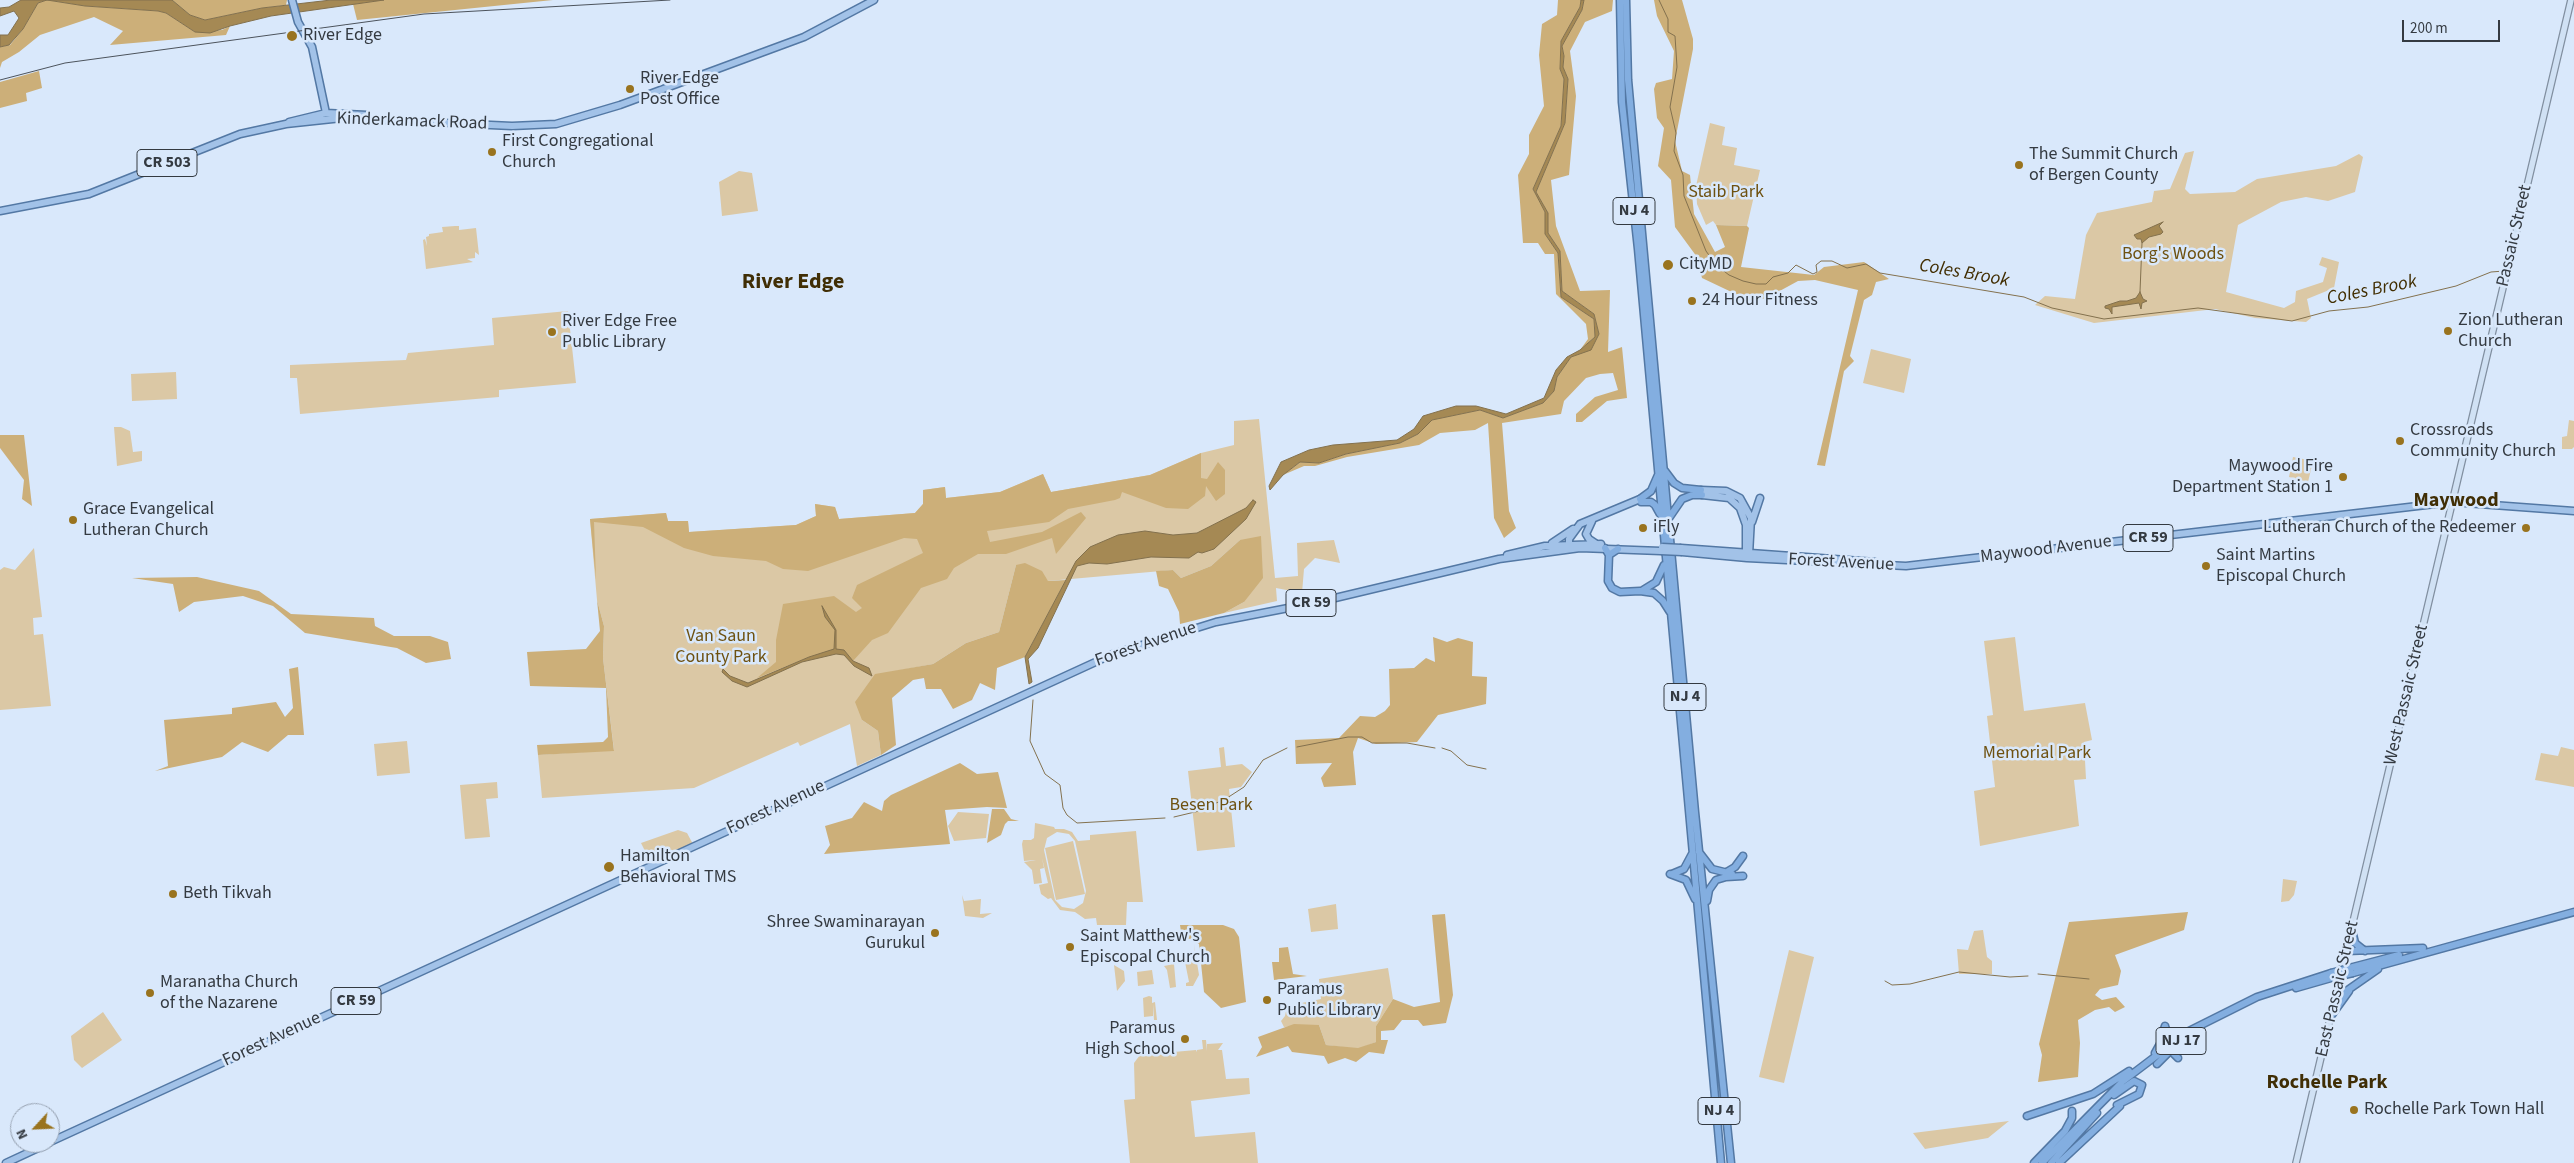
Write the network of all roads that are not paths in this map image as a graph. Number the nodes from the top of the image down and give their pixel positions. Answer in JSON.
{"nodes":[{"id":1,"x":874,"y":0,"type":"edge"},
{"id":2,"x":1620,"y":0,"type":"edge"},
{"id":3,"x":1626,"y":0,"type":"edge"},
{"id":4,"x":2571,"y":0,"type":"edge"},
{"id":5,"x":292,"y":2,"type":"edge"},
{"id":6,"x":323,"y":98,"type":"junction"},
{"id":7,"x":326,"y":112,"type":"junction"},
{"id":8,"x":341,"y":112,"type":"junction"},
{"id":9,"x":352,"y":114,"type":"junction"},
{"id":10,"x":314,"y":115,"type":"junction"},
{"id":11,"x":359,"y":118,"type":"junction"},
{"id":12,"x":380,"y":119,"type":"junction"},
{"id":13,"x":286,"y":124,"type":"junction"},
{"id":14,"x":0,"y":211,"type":"edge"},
{"id":15,"x":1661,"y":472,"type":"junction"},
{"id":16,"x":1701,"y":492,"type":"junction"},
{"id":17,"x":1760,"y":498,"type":"dead end"},
{"id":18,"x":1640,"y":501,"type":"junction"},
{"id":19,"x":2452,"y":502,"type":"junction"},
{"id":20,"x":2574,"y":511,"type":"edge"},
{"id":21,"x":1592,"y":521,"type":"junction"},
{"id":22,"x":1666,"y":521,"type":"junction"},
{"id":23,"x":1751,"y":523,"type":"junction"},
{"id":24,"x":1580,"y":524,"type":"junction"},
{"id":25,"x":1749,"y":537,"type":"junction"},
{"id":26,"x":1596,"y":543,"type":"junction"},
{"id":27,"x":1545,"y":546,"type":"junction"},
{"id":28,"x":1569,"y":546,"type":"junction"},
{"id":29,"x":1605,"y":548,"type":"junction"},
{"id":30,"x":1618,"y":549,"type":"junction"},
{"id":31,"x":1661,"y":549,"type":"junction"},
{"id":32,"x":1681,"y":550,"type":"junction"},
{"id":33,"x":1731,"y":551,"type":"junction"},
{"id":34,"x":1748,"y":554,"type":"junction"},
{"id":35,"x":1767,"y":554,"type":"junction"},
{"id":36,"x":1609,"y":555,"type":"junction"},
{"id":37,"x":1499,"y":559,"type":"junction"},
{"id":38,"x":1666,"y":559,"type":"junction"},
{"id":39,"x":1906,"y":566,"type":"junction"},
{"id":40,"x":1640,"y":591,"type":"junction"},
{"id":41,"x":1671,"y":613,"type":"junction"},
{"id":42,"x":1696,"y":851,"type":"junction"},
{"id":43,"x":1743,"y":856,"type":"dead end"},
{"id":44,"x":1726,"y":872,"type":"junction"},
{"id":45,"x":2362,"y":889,"type":"joint"},
{"id":46,"x":1698,"y":908,"type":"junction"},
{"id":47,"x":2574,"y":908,"type":"edge"},
{"id":48,"x":2574,"y":912,"type":"edge"},
{"id":49,"x":1707,"y":922,"type":"junction"},
{"id":50,"x":2352,"y":930,"type":"junction"},
{"id":51,"x":2423,"y":948,"type":"junction"},
{"id":52,"x":2347,"y":952,"type":"junction"},
{"id":53,"x":2366,"y":952,"type":"junction"},
{"id":54,"x":2415,"y":955,"type":"junction"},
{"id":55,"x":2353,"y":970,"type":"junction"},
{"id":56,"x":2338,"y":990,"type":"junction"},
{"id":57,"x":2349,"y":990,"type":"junction"},
{"id":58,"x":2257,"y":999,"type":"junction"},
{"id":59,"x":2332,"y":1016,"type":"junction"},
{"id":60,"x":2189,"y":1031,"type":"junction"},
{"id":61,"x":2176,"y":1045,"type":"junction"},
{"id":62,"x":2178,"y":1058,"type":"dead end"},
{"id":63,"x":1712,"y":1059,"type":"junction"},
{"id":64,"x":2149,"y":1059,"type":"junction"},
{"id":65,"x":2157,"y":1064,"type":"dead end"},
{"id":66,"x":2142,"y":1065,"type":"junction"},
{"id":67,"x":2114,"y":1095,"type":"junction"},
{"id":68,"x":2072,"y":1111,"type":"dead end"},
{"id":69,"x":2028,"y":1116,"type":"dead end"},
{"id":70,"x":1728,"y":1132,"type":"junction"},
{"id":71,"x":60,"y":1138,"type":"edge"},
{"id":72,"x":28,"y":1153,"type":"edge"},
{"id":73,"x":6,"y":1163,"type":"edge"},
{"id":74,"x":1721,"y":1163,"type":"edge"},
{"id":75,"x":1725,"y":1163,"type":"edge"},
{"id":76,"x":1731,"y":1163,"type":"edge"},
{"id":77,"x":1735,"y":1163,"type":"edge"},
{"id":78,"x":2034,"y":1163,"type":"edge"},
{"id":79,"x":2042,"y":1163,"type":"edge"},
{"id":80,"x":2051,"y":1163,"type":"edge"},
{"id":81,"x":2059,"y":1163,"type":"edge"},
{"id":82,"x":2296,"y":1163,"type":"edge"}],
"edges":[{"from":1,"to":12,"type":"main road","name":"Kinderkamack Road","number":"CR 503"},
{"from":2,"to":15,"type":"highway","number":"NJ 4"},
{"from":3,"to":15,"type":"highway","number":"NJ 4"},
{"from":4,"to":19,"type":"main road","name":"Passaic Street"},
{"from":5,"to":6,"type":"main road"},
{"from":6,"to":7,"type":"main road"},
{"from":6,"to":8,"type":"main road"},
{"from":6,"to":10,"type":"main road"},
{"from":7,"to":8,"type":"main road"},
{"from":7,"to":10,"type":"main road"},
{"from":8,"to":9,"type":"main road"},
{"from":9,"to":11,"type":"main road"},
{"from":9,"to":12,"type":"main road"},
{"from":10,"to":13,"type":"main road"},
{"from":11,"to":12,"type":"main road","name":"Kinderkamack Road","number":"CR 503"},
{"from":11,"to":13,"type":"main road","name":"Kinderkamack Road","number":"CR 503"},
{"from":13,"to":14,"type":"main road","name":"Kinderkamack Road","number":"CR 503"},
{"from":15,"to":16,"type":"highway"},
{"from":15,"to":18,"type":"highway"},
{"from":15,"to":22,"type":"highway","number":"NJ 4"},
{"from":16,"to":22,"type":"highway"},
{"from":16,"to":23,"type":"main road"},
{"from":16,"to":25,"type":"main road"},
{"from":17,"to":23,"type":"main road"},
{"from":18,"to":21,"type":"main road"},
{"from":18,"to":22,"type":"highway"},
{"from":18,"to":24,"type":"main road"},
{"from":19,"to":20,"type":"main road","name":"Maywood Avenue","number":"CR 59"},
{"from":19,"to":39,"type":"main road","name":"Maywood Avenue","number":"CR 59"},
{"from":19,"to":45,"type":"main road","name":"West Passaic Street"},
{"from":21,"to":26,"type":"main road"},
{"from":21,"to":28,"type":"main road"},
{"from":22,"to":38,"type":"highway","number":"NJ 4"},
{"from":22,"to":42,"type":"highway","number":"NJ 4"},
{"from":23,"to":25,"type":"main road"},
{"from":24,"to":27,"type":"main road"},
{"from":24,"to":28,"type":"main road"},
{"from":25,"to":33,"type":"main road"},
{"from":25,"to":34,"type":"main road"},
{"from":25,"to":35,"type":"main road"},
{"from":26,"to":28,"type":"main road","name":"Forest Avenue","number":"CR 59"},
{"from":26,"to":31,"type":"main road","name":"Forest Avenue","number":"CR 59"},
{"from":27,"to":28,"type":"main road","name":"Forest Avenue","number":"CR 59"},
{"from":27,"to":37,"type":"main road","name":"Forest Avenue","number":"CR 59"},
{"from":28,"to":29,"type":"main road","name":"Forest Avenue","number":"CR 59"},
{"from":28,"to":37,"type":"main road","name":"Forest Avenue","number":"CR 59"},
{"from":29,"to":30,"type":"main road","name":"Forest Avenue","number":"CR 59"},
{"from":29,"to":36,"type":"highway"},
{"from":30,"to":31,"type":"main road","name":"Forest Avenue","number":"CR 59"},
{"from":30,"to":36,"type":"highway"},
{"from":31,"to":32,"type":"main road","name":"Forest Avenue","number":"CR 59","bridge":true},
{"from":32,"to":33,"type":"main road","name":"Forest Avenue","number":"CR 59"},
{"from":32,"to":34,"type":"main road","name":"Forest Avenue","number":"CR 59"},
{"from":33,"to":34,"type":"main road","name":"Forest Avenue","number":"CR 59"},
{"from":34,"to":35,"type":"main road","name":"Forest Avenue","number":"CR 59"},
{"from":34,"to":39,"type":"main road","name":"Forest Avenue","number":"CR 59"},
{"from":35,"to":39,"type":"main road","name":"Forest Avenue","number":"CR 59"},
{"from":36,"to":40,"type":"highway"},
{"from":37,"to":71,"type":"main road","name":"Forest Avenue","number":"CR 59"},
{"from":38,"to":40,"type":"highway"},
{"from":38,"to":41,"type":"highway","number":"NJ 4"},
{"from":40,"to":41,"type":"highway"},
{"from":41,"to":42,"type":"highway","number":"NJ 4"},
{"from":42,"to":44,"type":"highway"},
{"from":42,"to":46,"type":"highway","number":"NJ 4"},
{"from":42,"to":46,"type":"highway"},
{"from":42,"to":49,"type":"highway","number":"NJ 4"},
{"from":43,"to":44,"type":"highway"},
{"from":44,"to":49,"type":"highway"},
{"from":45,"to":50,"type":"main road","name":"East Passaic Street"},
{"from":46,"to":63,"type":"highway","number":"NJ 4"},
{"from":47,"to":51,"type":"highway","number":"NJ 17"},
{"from":48,"to":54,"type":"highway","number":"NJ 17"},
{"from":49,"to":70,"type":"highway","number":"NJ 4"},
{"from":50,"to":52,"type":"main road","name":"East Passaic Street"},
{"from":50,"to":53,"type":"highway"},
{"from":51,"to":53,"type":"highway"},
{"from":51,"to":55,"type":"highway","number":"NJ 17"},
{"from":52,"to":53,"type":"highway"},
{"from":52,"to":56,"type":"main road","name":"East Passaic Street"},
{"from":54,"to":55,"type":"highway","number":"NJ 17"},
{"from":54,"to":57,"type":"highway"},
{"from":55,"to":58,"type":"highway","number":"NJ 17","bridge":true},
{"from":56,"to":57,"type":"highway"},
{"from":56,"to":59,"type":"main road","name":"East Passaic Street"},
{"from":57,"to":59,"type":"highway"},
{"from":58,"to":60,"type":"highway","number":"NJ 17"},
{"from":58,"to":61,"type":"highway","number":"NJ 17"},
{"from":59,"to":82,"type":"main road","name":"East Passaic Street"},
{"from":60,"to":64,"type":"highway","number":"NJ 17"},
{"from":60,"to":64,"type":"highway"},
{"from":61,"to":62,"type":"highway"},
{"from":61,"to":65,"type":"highway"},
{"from":61,"to":67,"type":"highway","number":"NJ 17"},
{"from":63,"to":74,"type":"highway"},
{"from":63,"to":75,"type":"highway","number":"NJ 4"},
{"from":64,"to":66,"type":"highway","number":"NJ 17"},
{"from":66,"to":69,"type":"highway"},
{"from":66,"to":79,"type":"highway","number":"NJ 17"},
{"from":67,"to":80,"type":"highway","number":"NJ 17"},
{"from":67,"to":81,"type":"highway"},
{"from":68,"to":78,"type":"highway"},
{"from":70,"to":76,"type":"highway","number":"NJ 4"},
{"from":70,"to":77,"type":"highway"},
{"from":72,"to":73,"type":"main road","name":"Forest Avenue","number":"CR 59"}]}
